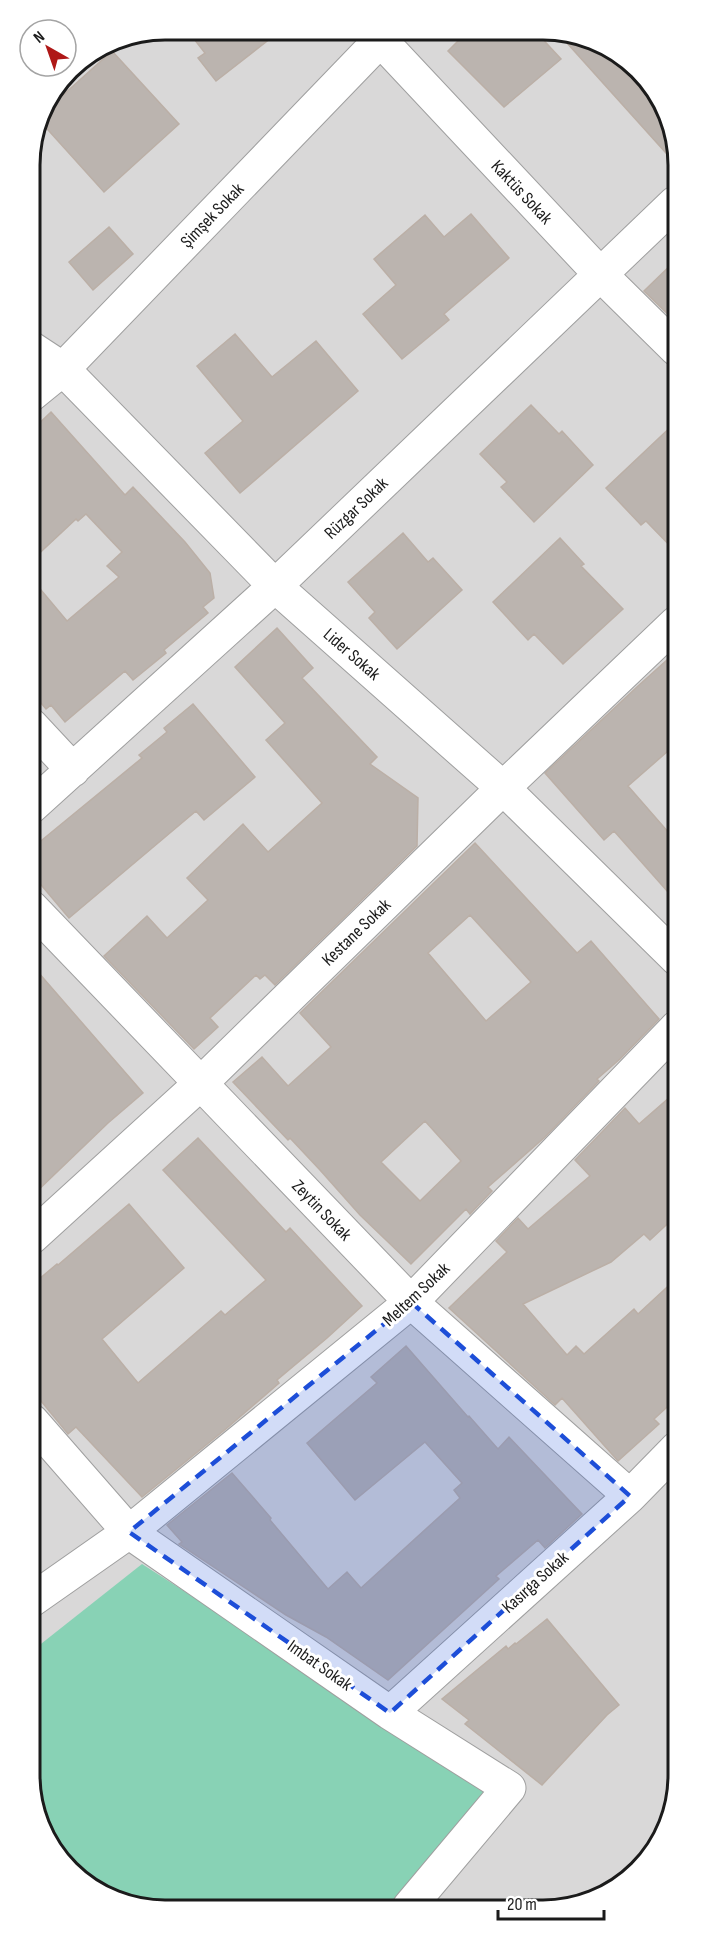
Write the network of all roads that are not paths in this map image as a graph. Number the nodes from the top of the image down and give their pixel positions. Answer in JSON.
{"nodes":[{"id":1,"x":375,"y":40,"type":"edge"},
{"id":2,"x":385,"y":40,"type":"edge"},
{"id":3,"x":668,"y":210,"type":"edge"},
{"id":4,"x":600,"y":274,"type":"junction"},
{"id":5,"x":668,"y":341,"type":"edge"},
{"id":6,"x":41,"y":354,"type":"edge"},
{"id":7,"x":63,"y":369,"type":"junction"},
{"id":8,"x":41,"y":387,"type":"edge"},
{"id":9,"x":275,"y":586,"type":"junction"},
{"id":10,"x":668,"y":631,"type":"edge"},
{"id":11,"x":41,"y":735,"type":"edge"},
{"id":12,"x":73,"y":770,"type":"junction"},
{"id":13,"x":503,"y":788,"type":"junction"},
{"id":14,"x":41,"y":799,"type":"edge"},
{"id":15,"x":41,"y":917,"type":"edge"},
{"id":16,"x":668,"y":951,"type":"edge"},
{"id":17,"x":667,"y":1037,"type":"edge"},
{"id":18,"x":200,"y":1084,"type":"junction"},
{"id":19,"x":40,"y":1229,"type":"edge"},
{"id":20,"x":411,"y":1302,"type":"junction"},
{"id":21,"x":40,"y":1430,"type":"edge"},
{"id":22,"x":667,"y":1458,"type":"edge"},
{"id":23,"x":630,"y":1496,"type":"junction"},
{"id":24,"x":129,"y":1532,"type":"junction"},
{"id":25,"x":40,"y":1594,"type":"edge"},
{"id":26,"x":390,"y":1713,"type":"junction"},
{"id":27,"x":416,"y":1900,"type":"edge"}],
"edges":[{"from":1,"to":7,"type":"street","name":"Şimşek Sokak"},
{"from":2,"to":4,"type":"street","name":"Kaktüs Sokak"},
{"from":3,"to":4,"type":"street","name":"Rüzgar Sokak"},
{"from":4,"to":5,"type":"street","name":"Kaktüs Sokak"},
{"from":4,"to":9,"type":"street","name":"Rüzgar Sokak"},
{"from":6,"to":7,"type":"street","name":"Lider Sokak"},
{"from":7,"to":8,"type":"street","name":"Şimşek Sokak"},
{"from":7,"to":9,"type":"street","name":"Lider Sokak"},
{"from":9,"to":12,"type":"street","name":"Rüzgar Sokak"},
{"from":9,"to":13,"type":"street","name":"Lider Sokak"},
{"from":10,"to":13,"type":"street","name":"Kestane Sokak"},
{"from":11,"to":12,"type":"street"},
{"from":12,"to":14,"type":"street","name":"Rüzgar Sokak"},
{"from":13,"to":16,"type":"street","name":"Lider Sokak"},
{"from":13,"to":18,"type":"street","name":"Kestane Sokak"},
{"from":15,"to":18,"type":"street","name":"Zeytin Sokak"},
{"from":17,"to":20,"type":"street","name":"Meltem Sokak"},
{"from":18,"to":19,"type":"street","name":"Kestane Sokak"},
{"from":18,"to":20,"type":"street","name":"Zeytin Sokak"},
{"from":20,"to":23,"type":"street","name":"Zeytin Sokak"},
{"from":20,"to":24,"type":"street","name":"Meltem Sokak"},
{"from":21,"to":24,"type":"street","name":"Imbat Sokak"},
{"from":22,"to":23,"type":"street","name":"Kasırga Sokak"},
{"from":23,"to":26,"type":"street","name":"Kasırga Sokak"},
{"from":24,"to":25,"type":"street","name":"Meltem Sokak"},
{"from":24,"to":26,"type":"street","name":"Imbat Sokak"},
{"from":26,"to":27,"type":"street","name":"Imbat Sokak"}]}
